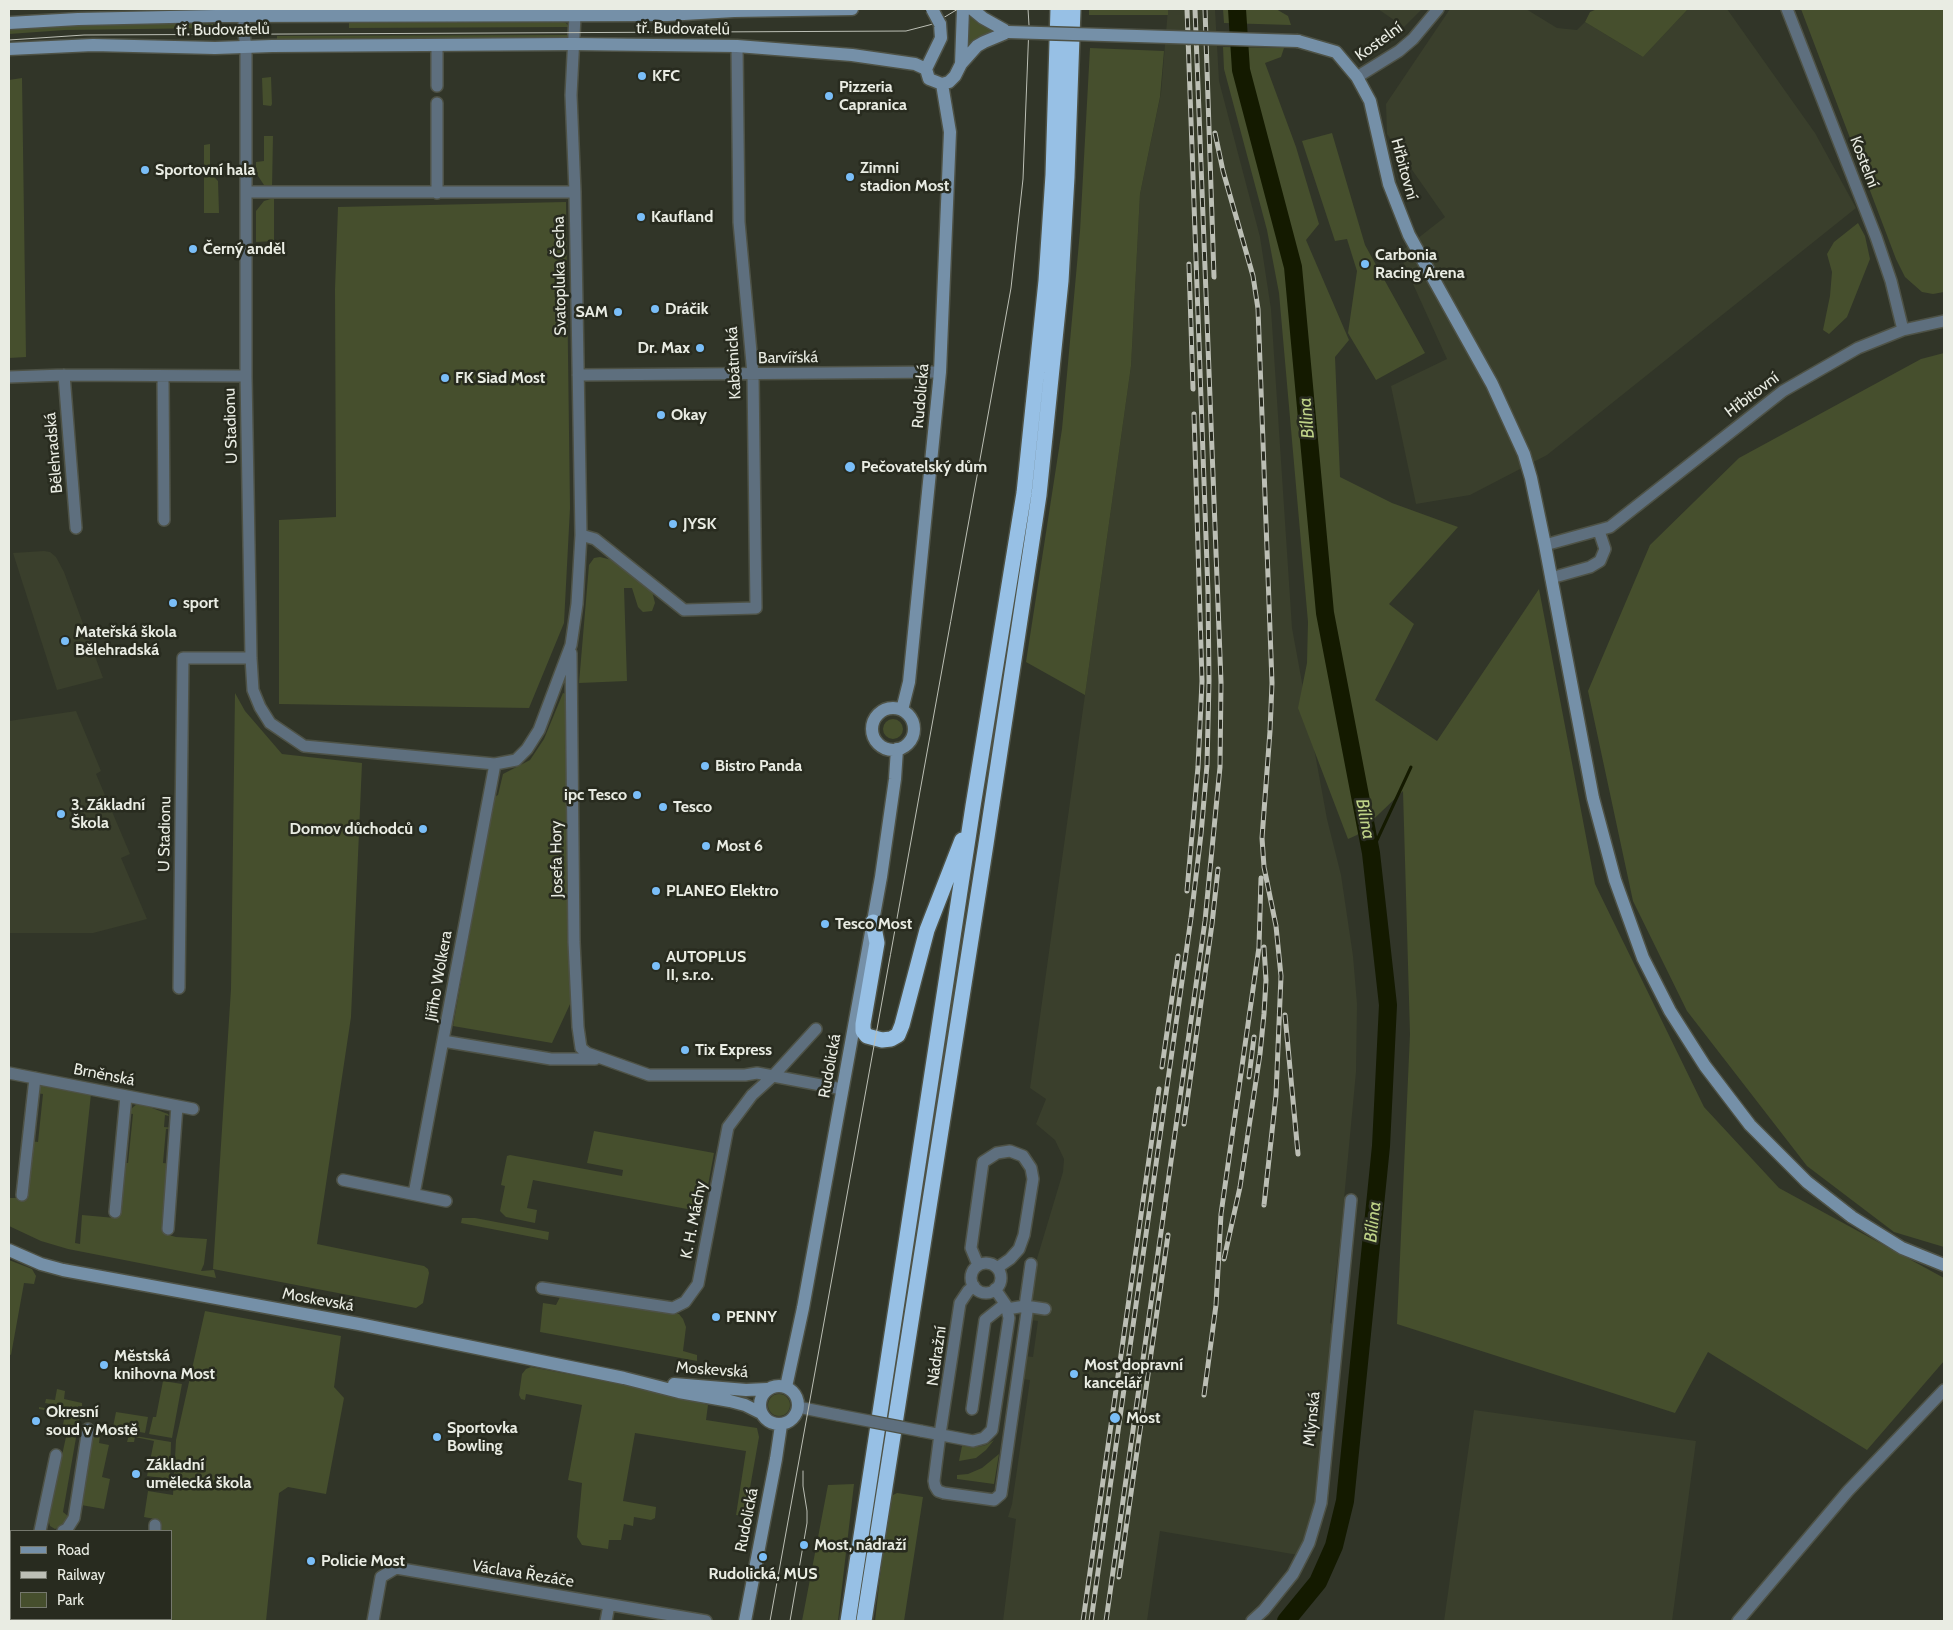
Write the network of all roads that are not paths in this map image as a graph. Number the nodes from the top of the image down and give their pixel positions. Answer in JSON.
{"nodes":[{"id":1,"x":852,"y":9,"type":"edge"},
{"id":2,"x":932,"y":9,"type":"edge"},
{"id":3,"x":966,"y":9,"type":"edge"},
{"id":4,"x":1058,"y":9,"type":"edge"},
{"id":5,"x":1073,"y":9,"type":"edge"},
{"id":6,"x":1438,"y":9,"type":"edge"},
{"id":7,"x":1787,"y":9,"type":"edge"},
{"id":8,"x":244,"y":13,"type":"edge"},
{"id":9,"x":575,"y":16,"type":"junction"},
{"id":10,"x":9,"y":23,"type":"edge"},
{"id":11,"x":1008,"y":32,"type":"junction"},
{"id":12,"x":573,"y":44,"type":"junction"},
{"id":13,"x":437,"y":45,"type":"junction"},
{"id":14,"x":736,"y":46,"type":"junction"},
{"id":15,"x":246,"y":47,"type":"junction"},
{"id":16,"x":9,"y":49,"type":"edge"},
{"id":17,"x":961,"y":64,"type":"junction"},
{"id":18,"x":926,"y":68,"type":"junction"},
{"id":19,"x":1358,"y":77,"type":"junction"},
{"id":20,"x":942,"y":84,"type":"junction"},
{"id":21,"x":437,"y":86,"type":"dead end"},
{"id":22,"x":437,"y":103,"type":"dead end"},
{"id":23,"x":247,"y":192,"type":"junction"},
{"id":24,"x":575,"y":192,"type":"junction"},
{"id":25,"x":438,"y":193,"type":"junction"},
{"id":26,"x":1944,"y":321,"type":"edge"},
{"id":27,"x":1904,"y":330,"type":"junction"},
{"id":28,"x":940,"y":372,"type":"junction"},
{"id":29,"x":752,"y":374,"type":"junction"},
{"id":30,"x":64,"y":375,"type":"junction"},
{"id":31,"x":246,"y":376,"type":"junction"},
{"id":32,"x":578,"y":376,"type":"junction"},
{"id":33,"x":9,"y":377,"type":"edge"},
{"id":34,"x":163,"y":377,"type":"junction"},
{"id":35,"x":164,"y":520,"type":"dead end"},
{"id":36,"x":76,"y":528,"type":"dead end"},
{"id":37,"x":1600,"y":531,"type":"junction"},
{"id":38,"x":581,"y":535,"type":"junction"},
{"id":39,"x":1544,"y":545,"type":"junction"},
{"id":40,"x":1551,"y":578,"type":"junction"},
{"id":41,"x":571,"y":645,"type":"junction"},
{"id":42,"x":251,"y":658,"type":"junction"},
{"id":43,"x":902,"y":710,"type":"junction"},
{"id":44,"x":897,"y":749,"type":"junction"},
{"id":45,"x":495,"y":764,"type":"junction"},
{"id":46,"x":973,"y":806,"type":"junction"},
{"id":47,"x":873,"y":922,"type":"junction"},
{"id":48,"x":180,"y":988,"type":"dead end"},
{"id":49,"x":816,"y":1029,"type":"dead end"},
{"id":50,"x":443,"y":1041,"type":"junction"},
{"id":51,"x":602,"y":1059,"type":"junction"},
{"id":52,"x":9,"y":1073,"type":"edge"},
{"id":53,"x":773,"y":1076,"type":"junction"},
{"id":54,"x":35,"y":1078,"type":"junction"},
{"id":55,"x":842,"y":1089,"type":"junction"},
{"id":56,"x":126,"y":1096,"type":"junction"},
{"id":57,"x":178,"y":1106,"type":"junction"},
{"id":58,"x":193,"y":1109,"type":"dead end"},
{"id":59,"x":343,"y":1180,"type":"dead end"},
{"id":60,"x":22,"y":1194,"type":"dead end"},
{"id":61,"x":414,"y":1194,"type":"junction"},
{"id":62,"x":1351,"y":1200,"type":"dead end"},
{"id":63,"x":446,"y":1201,"type":"dead end"},
{"id":64,"x":115,"y":1212,"type":"dead end"},
{"id":65,"x":168,"y":1229,"type":"dead end"},
{"id":66,"x":9,"y":1250,"type":"edge"},
{"id":67,"x":1031,"y":1264,"type":"dead end"},
{"id":68,"x":978,"y":1265,"type":"junction"},
{"id":69,"x":1944,"y":1265,"type":"edge"},
{"id":70,"x":997,"y":1268,"type":"junction"},
{"id":71,"x":974,"y":1286,"type":"junction"},
{"id":72,"x":542,"y":1288,"type":"dead end"},
{"id":73,"x":996,"y":1289,"type":"junction"},
{"id":74,"x":1025,"y":1306,"type":"junction"},
{"id":75,"x":1006,"y":1307,"type":"junction"},
{"id":76,"x":1045,"y":1309,"type":"dead end"},
{"id":77,"x":624,"y":1378,"type":"junction"},
{"id":78,"x":786,"y":1387,"type":"junction"},
{"id":79,"x":767,"y":1390,"type":"junction"},
{"id":80,"x":1944,"y":1390,"type":"edge"},
{"id":81,"x":798,"y":1407,"type":"junction"},
{"id":82,"x":972,"y":1408,"type":"dead end"},
{"id":83,"x":761,"y":1412,"type":"junction"},
{"id":84,"x":781,"y":1425,"type":"junction"},
{"id":85,"x":88,"y":1429,"type":"dead end"},
{"id":86,"x":940,"y":1434,"type":"junction"},
{"id":87,"x":56,"y":1455,"type":"dead end"},
{"id":88,"x":40,"y":1530,"type":"edge"},
{"id":89,"x":65,"y":1530,"type":"edge"},
{"id":90,"x":609,"y":1605,"type":"junction"},
{"id":91,"x":373,"y":1621,"type":"edge"},
{"id":92,"x":606,"y":1621,"type":"edge"},
{"id":93,"x":706,"y":1621,"type":"edge"},
{"id":94,"x":745,"y":1621,"type":"edge"},
{"id":95,"x":848,"y":1621,"type":"edge"},
{"id":96,"x":864,"y":1621,"type":"edge"},
{"id":97,"x":1252,"y":1621,"type":"edge"},
{"id":98,"x":1738,"y":1621,"type":"edge"}],
"edges":[{"from":1,"to":9,"type":"street","name":"tř. Budovatelů"},
{"from":2,"to":18,"type":"street","bridge":true},
{"from":3,"to":11,"type":"street"},
{"from":3,"to":17,"type":"street"},
{"from":4,"to":46,"type":"highway"},
{"from":5,"to":96,"type":"highway"},
{"from":6,"to":19,"type":"street","name":"Kostelní"},
{"from":7,"to":27,"type":"street","name":"Kostelní"},
{"from":8,"to":9,"type":"street","name":"tř. Budovatelů"},
{"from":8,"to":10,"type":"street","name":"tř. Budovatelů"},
{"from":8,"to":15,"type":"street","name":"U Stadionu"},
{"from":9,"to":12,"type":"street","name":"Svatopluka Čecha"},
{"from":11,"to":17,"type":"street"},
{"from":11,"to":19,"type":"street","name":"Hřbitovní","bridge":true},
{"from":12,"to":13,"type":"street","name":"tř. Budovatelů"},
{"from":12,"to":14,"type":"street","name":"tř. Budovatelů"},
{"from":12,"to":24,"type":"street","name":"Svatopluka Čecha"},
{"from":13,"to":15,"type":"street","name":"tř. Budovatelů"},
{"from":13,"to":21,"type":"street"},
{"from":14,"to":18,"type":"street","name":"tř. Budovatelů"},
{"from":14,"to":29,"type":"street","name":"Kabátnická"},
{"from":15,"to":16,"type":"street","name":"tř. Budovatelů"},
{"from":15,"to":23,"type":"street","name":"U Stadionu"},
{"from":17,"to":20,"type":"street"},
{"from":18,"to":20,"type":"street"},
{"from":19,"to":39,"type":"street","name":"Hřbitovní"},
{"from":20,"to":28,"type":"street","name":"Rudolická"},
{"from":22,"to":25,"type":"street"},
{"from":23,"to":25,"type":"street"},
{"from":23,"to":31,"type":"street","name":"U Stadionu"},
{"from":24,"to":25,"type":"street"},
{"from":24,"to":32,"type":"street","name":"Svatopluka Čecha"},
{"from":26,"to":27,"type":"street","name":"Hřbitovní"},
{"from":27,"to":37,"type":"street","name":"Hřbitovní"},
{"from":28,"to":29,"type":"street","name":"Barvířská"},
{"from":28,"to":43,"type":"street","name":"Rudolická"},
{"from":29,"to":32,"type":"street","name":"Barvířská"},
{"from":29,"to":38,"type":"street","name":"Kabátnická"},
{"from":30,"to":33,"type":"street"},
{"from":30,"to":34,"type":"street"},
{"from":30,"to":36,"type":"street","name":"Bělehradská"},
{"from":31,"to":34,"type":"street"},
{"from":31,"to":42,"type":"street","name":"U Stadionu"},
{"from":32,"to":38,"type":"street","name":"Svatopluka Čecha"},
{"from":34,"to":35,"type":"street"},
{"from":37,"to":39,"type":"street","name":"Hřbitovní"},
{"from":37,"to":40,"type":"street"},
{"from":38,"to":41,"type":"street","name":"Svatopluka Čecha"},
{"from":39,"to":40,"type":"street"},
{"from":40,"to":69,"type":"street"},
{"from":41,"to":45,"type":"street","name":"Svatopluka Čecha"},
{"from":41,"to":51,"type":"street","name":"Josefa Hory"},
{"from":42,"to":45,"type":"street","name":"U Stadionu"},
{"from":42,"to":48,"type":"street","name":"U Stadionu"},
{"from":43,"to":44,"type":"street"},
{"from":43,"to":44,"type":"street"},
{"from":44,"to":47,"type":"street","name":"Rudolická"},
{"from":45,"to":50,"type":"street","name":"Jiřího Wolkera"},
{"from":46,"to":47,"type":"highway"},
{"from":46,"to":95,"type":"highway"},
{"from":47,"to":55,"type":"street","name":"Rudolická"},
{"from":49,"to":53,"type":"street","name":"K. H. Máchy"},
{"from":50,"to":51,"type":"street","name":"Josefa Hory"},
{"from":50,"to":61,"type":"street","name":"Jiřího Wolkera"},
{"from":51,"to":53,"type":"street","name":"Josefa Hory"},
{"from":52,"to":54,"type":"street","name":"Brněnská"},
{"from":53,"to":55,"type":"street","name":"Josefa Hory"},
{"from":53,"to":72,"type":"street","name":"K. H. Máchy"},
{"from":54,"to":56,"type":"street","name":"Brněnská"},
{"from":54,"to":60,"type":"street"},
{"from":55,"to":78,"type":"street","name":"Rudolická"},
{"from":56,"to":57,"type":"street","name":"Brněnská"},
{"from":56,"to":64,"type":"street"},
{"from":57,"to":58,"type":"street","name":"Brněnská"},
{"from":57,"to":65,"type":"street"},
{"from":59,"to":61,"type":"street"},
{"from":61,"to":63,"type":"street"},
{"from":62,"to":97,"type":"street","name":"Mlýnská"},
{"from":66,"to":77,"type":"street","name":"Moskevská"},
{"from":67,"to":74,"type":"street"},
{"from":68,"to":70,"type":"street"},
{"from":68,"to":70,"type":"street"},
{"from":68,"to":71,"type":"street"},
{"from":70,"to":73,"type":"street"},
{"from":71,"to":73,"type":"street"},
{"from":71,"to":86,"type":"street","name":"Nádražní"},
{"from":73,"to":75,"type":"street"},
{"from":74,"to":75,"type":"street"},
{"from":74,"to":76,"type":"street"},
{"from":74,"to":86,"type":"street","name":"Nádražní"},
{"from":75,"to":82,"type":"street"},
{"from":75,"to":86,"type":"street"},
{"from":77,"to":79,"type":"street","name":"Moskevská"},
{"from":77,"to":83,"type":"street","name":"Moskevská"},
{"from":78,"to":79,"type":"street"},
{"from":78,"to":81,"type":"street"},
{"from":79,"to":83,"type":"street"},
{"from":80,"to":98,"type":"street"},
{"from":81,"to":84,"type":"street"},
{"from":81,"to":86,"type":"street","bridge":true},
{"from":83,"to":84,"type":"street"},
{"from":84,"to":94,"type":"street","name":"Rudolická"},
{"from":85,"to":89,"type":"street"},
{"from":87,"to":88,"type":"street"},
{"from":90,"to":91,"type":"street","name":"Václava Řezáče"},
{"from":90,"to":92,"type":"street"},
{"from":90,"to":93,"type":"street","name":"Václava Řezáče"}]}
